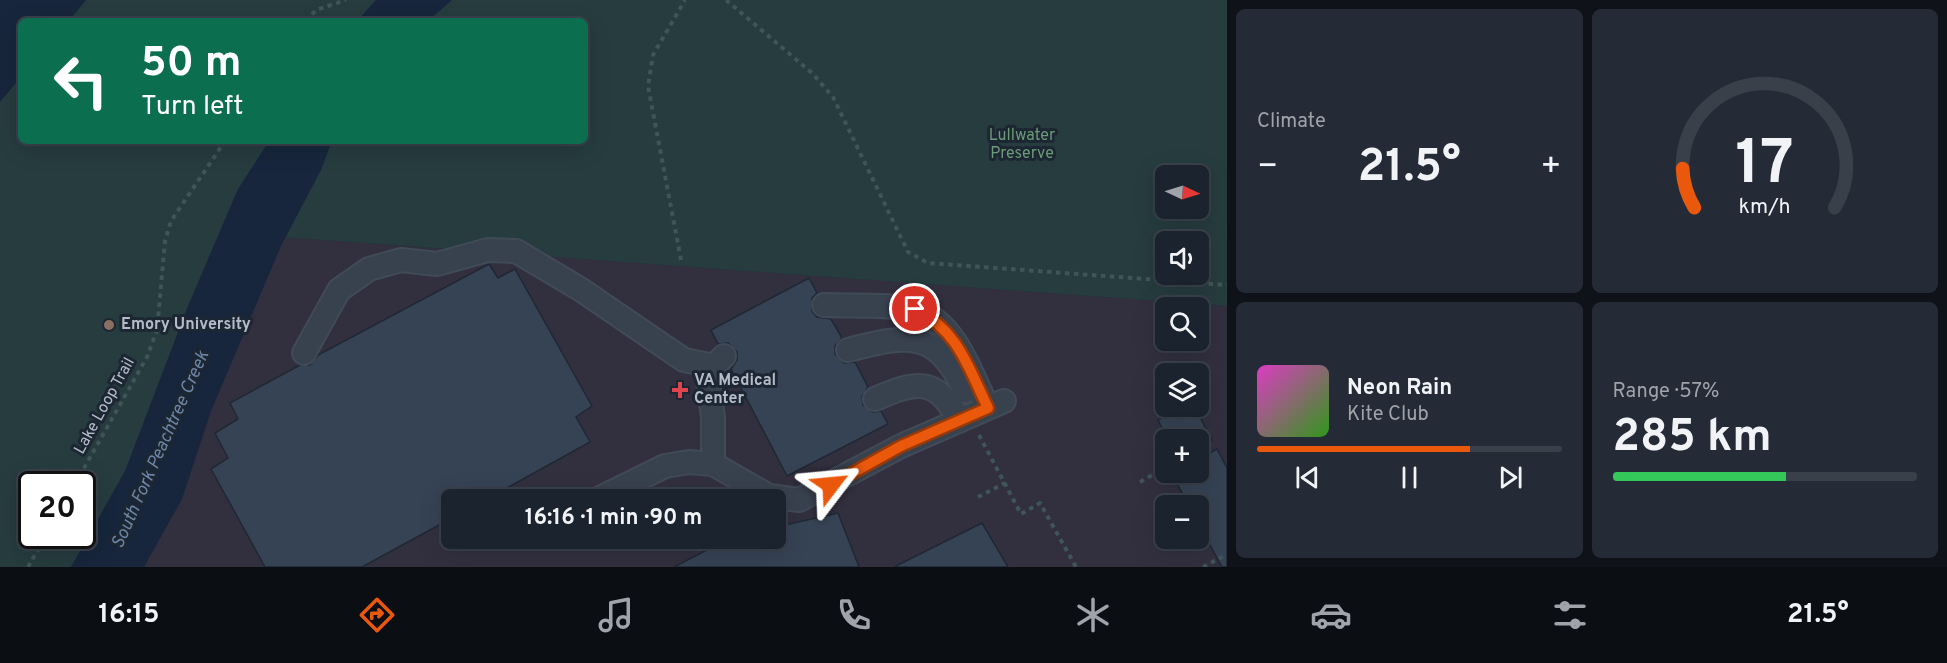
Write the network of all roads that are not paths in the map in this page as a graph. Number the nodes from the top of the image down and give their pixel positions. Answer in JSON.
{"nodes":[{"id":1,"x":824,"y":305,"type":"dead end"},
{"id":2,"x":848,"y":350,"type":"dead end"},
{"id":3,"x":304,"y":352,"type":"dead end"},
{"id":4,"x":875,"y":399,"type":"dead end"},
{"id":5,"x":981,"y":415,"type":"junction"},
{"id":6,"x":713,"y":464,"type":"junction"},
{"id":7,"x":619,"y":489,"type":"edge"}],
"edges":[{"from":1,"to":5,"type":"lane"},
{"from":2,"to":5,"type":"lane"},
{"from":3,"to":6,"type":"lane"},
{"from":4,"to":5,"type":"lane"},
{"from":5,"to":6,"type":"lane"},
{"from":6,"to":7,"type":"lane"}]}
